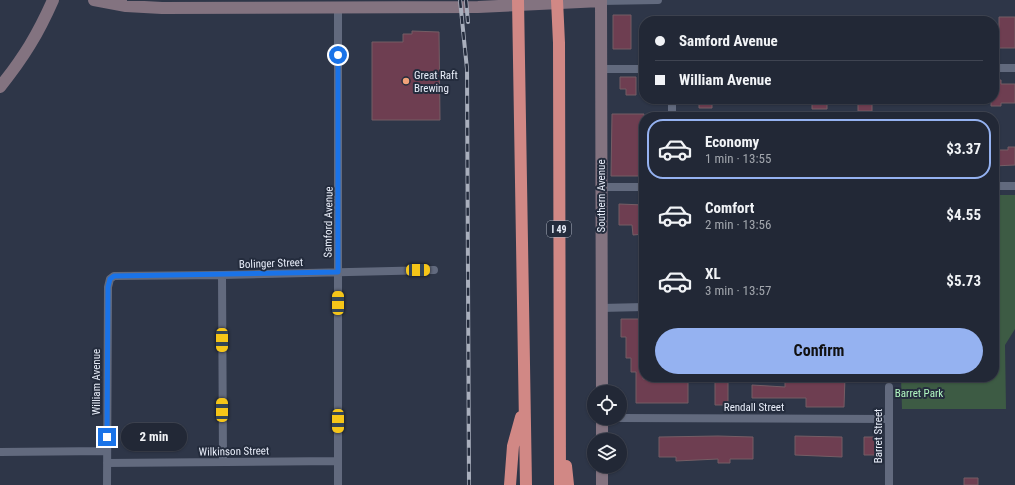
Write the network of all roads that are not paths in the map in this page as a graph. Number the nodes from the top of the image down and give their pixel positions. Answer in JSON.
{"nodes":[{"id":1,"x":53,"y":0,"type":"edge"},
{"id":2,"x":518,"y":0,"type":"edge"},
{"id":3,"x":557,"y":0,"type":"edge"},
{"id":4,"x":601,"y":0,"type":"edge"},
{"id":5,"x":658,"y":0,"type":"edge"},
{"id":6,"x":99,"y":1,"type":"edge"},
{"id":7,"x":338,"y":7,"type":"junction"},
{"id":8,"x":999,"y":68,"type":"edge"},
{"id":9,"x":1015,"y":68,"type":"edge"},
{"id":10,"x":601,"y":69,"type":"junction"},
{"id":11,"x":639,"y":69,"type":"edge"},
{"id":12,"x":0,"y":87,"type":"edge"},
{"id":13,"x":639,"y":186,"type":"edge"},
{"id":14,"x":999,"y":186,"type":"edge"},
{"id":15,"x":1015,"y":186,"type":"edge"},
{"id":16,"x":601,"y":187,"type":"junction"},
{"id":17,"x":434,"y":270,"type":"dead end"},
{"id":18,"x":338,"y":272,"type":"junction"},
{"id":19,"x":222,"y":276,"type":"junction"},
{"id":20,"x":110,"y":279,"type":"joint"},
{"id":21,"x":639,"y":307,"type":"edge"},
{"id":22,"x":601,"y":308,"type":"junction"},
{"id":23,"x":602,"y":385,"type":"edge"},
{"id":24,"x":888,"y":387,"type":"dead end"},
{"id":25,"x":525,"y":404,"type":"junction"},
{"id":26,"x":558,"y":415,"type":"junction"},
{"id":27,"x":627,"y":418,"type":"edge"},
{"id":28,"x":888,"y":419,"type":"junction"},
{"id":29,"x":107,"y":451,"type":"junction"},
{"id":30,"x":0,"y":452,"type":"edge"},
{"id":31,"x":338,"y":461,"type":"junction"},
{"id":32,"x":223,"y":462,"type":"junction"},
{"id":33,"x":107,"y":463,"type":"junction"},
{"id":34,"x":602,"y":473,"type":"edge"},
{"id":35,"x":107,"y":485,"type":"edge"},
{"id":36,"x":338,"y":485,"type":"edge"},
{"id":37,"x":510,"y":485,"type":"edge"},
{"id":38,"x":526,"y":485,"type":"edge"},
{"id":39,"x":560,"y":485,"type":"edge"},
{"id":40,"x":568,"y":485,"type":"edge"},
{"id":41,"x":602,"y":485,"type":"edge"},
{"id":42,"x":889,"y":485,"type":"edge"}],
"edges":[{"from":1,"to":12,"type":"street"},
{"from":2,"to":25,"type":"highway"},
{"from":3,"to":26,"type":"highway","number":"I 49"},
{"from":4,"to":5,"type":"street"},
{"from":4,"to":7,"type":"street"},
{"from":4,"to":10,"type":"street","name":"Southern Avenue"},
{"from":6,"to":7,"type":"street"},
{"from":7,"to":18,"type":"street","name":"Samford Avenue"},
{"from":8,"to":9,"type":"street"},
{"from":10,"to":11,"type":"street"},
{"from":10,"to":16,"type":"street","name":"Southern Avenue"},
{"from":13,"to":16,"type":"street"},
{"from":14,"to":15,"type":"street"},
{"from":16,"to":22,"type":"street","name":"Southern Avenue"},
{"from":17,"to":18,"type":"street","name":"Bolinger Street"},
{"from":18,"to":19,"type":"street","name":"Bolinger Street"},
{"from":18,"to":31,"type":"street","name":"Samford Avenue"},
{"from":19,"to":20,"type":"street","name":"Bolinger Street"},
{"from":19,"to":32,"type":"street"},
{"from":20,"to":29,"type":"street","name":"William Avenue"},
{"from":21,"to":22,"type":"street"},
{"from":22,"to":23,"type":"street","name":"Southern Avenue"},
{"from":24,"to":28,"type":"street","name":"Barret Street"},
{"from":25,"to":37,"type":"highway"},
{"from":25,"to":38,"type":"highway"},
{"from":26,"to":39,"type":"highway","number":"I 49"},
{"from":26,"to":40,"type":"highway"},
{"from":27,"to":28,"type":"street","name":"Rendall Street"},
{"from":28,"to":42,"type":"street","name":"Barret Street"},
{"from":29,"to":30,"type":"street"},
{"from":29,"to":33,"type":"street","name":"William Avenue"},
{"from":31,"to":32,"type":"street","name":"Wilkinson Street"},
{"from":31,"to":36,"type":"street","name":"Samford Avenue"},
{"from":32,"to":33,"type":"street","name":"Wilkinson Street"},
{"from":33,"to":35,"type":"street","name":"William Avenue"},
{"from":34,"to":41,"type":"street"}]}
